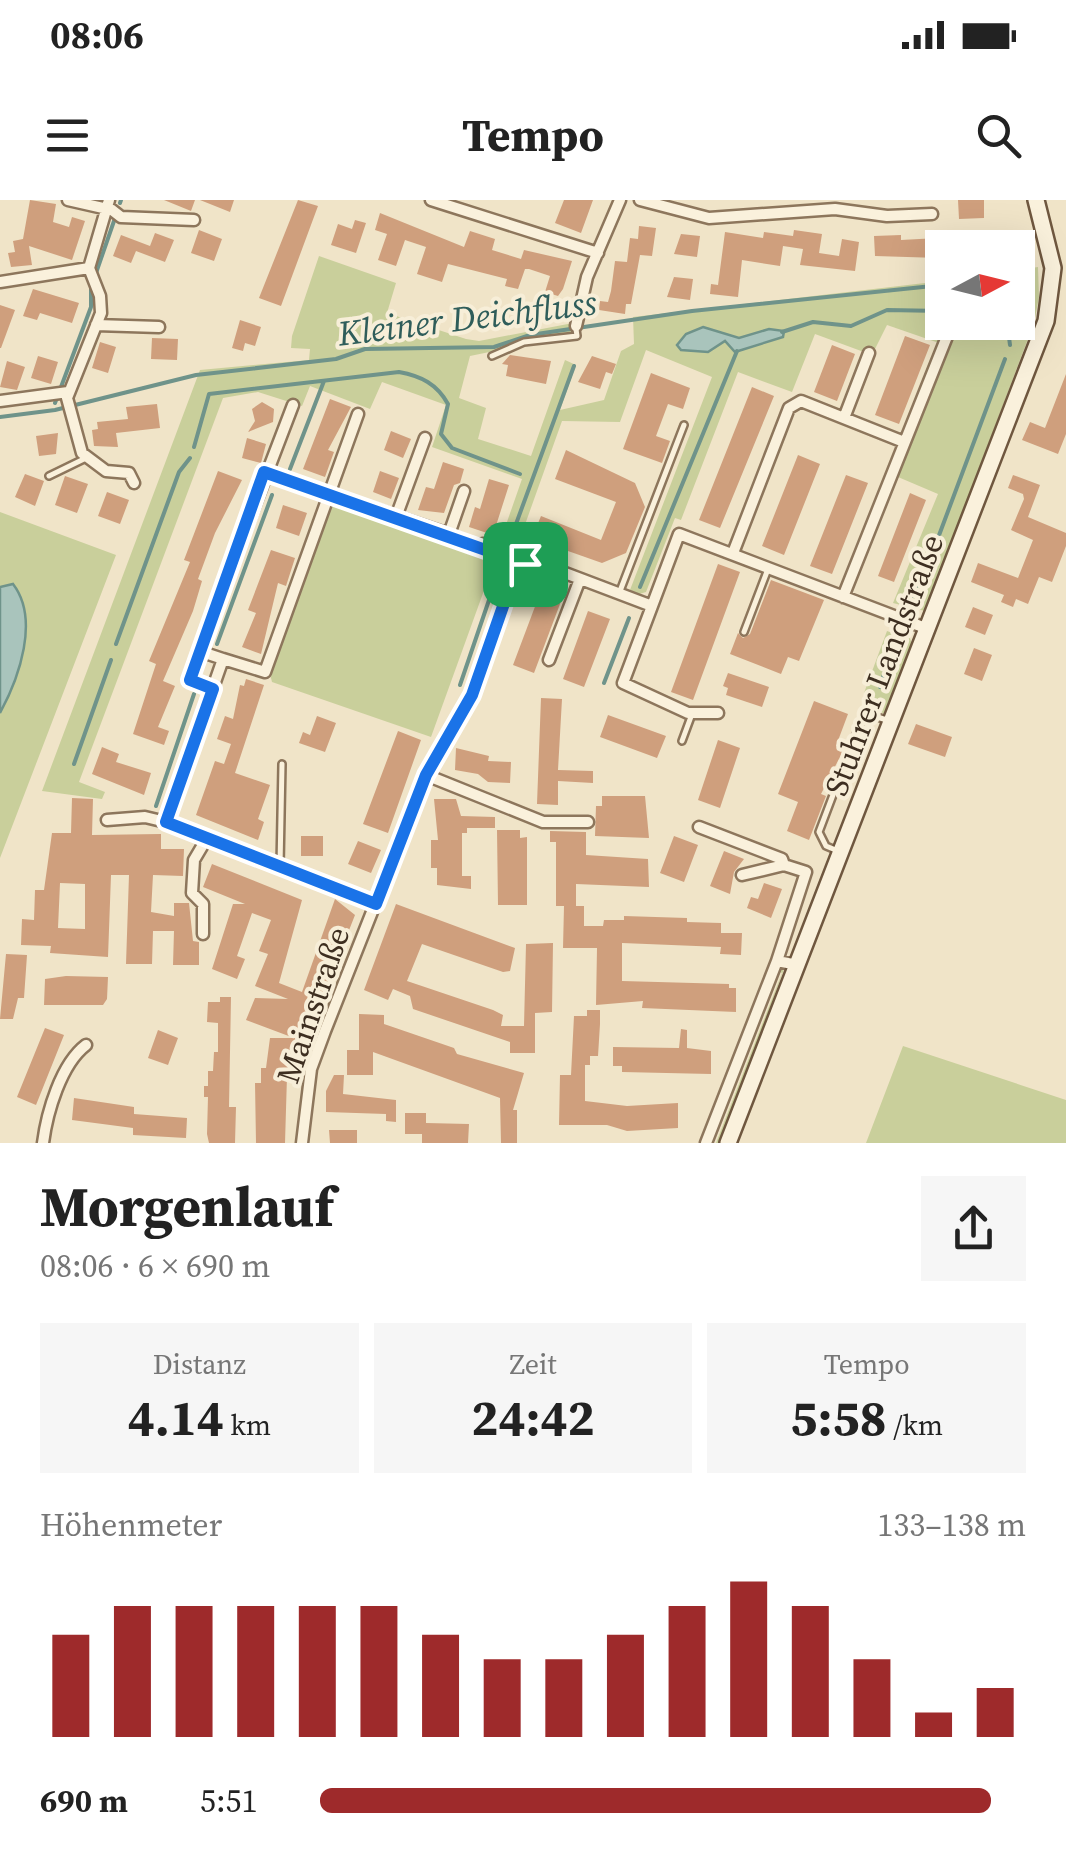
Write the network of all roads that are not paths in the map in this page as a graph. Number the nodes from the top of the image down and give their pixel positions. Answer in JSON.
{"nodes":[{"id":1,"x":68,"y":200,"type":"edge"},
{"id":2,"x":431,"y":200,"type":"edge"},
{"id":3,"x":620,"y":200,"type":"edge"},
{"id":4,"x":640,"y":200,"type":"edge"},
{"id":5,"x":1036,"y":200,"type":"edge"},
{"id":6,"x":108,"y":204,"type":"edge"},
{"id":7,"x":868,"y":206,"type":"edge"},
{"id":8,"x":932,"y":214,"type":"dead end"},
{"id":9,"x":194,"y":220,"type":"dead end"},
{"id":10,"x":598,"y":254,"type":"junction"},
{"id":11,"x":1059,"y":256,"type":"edge"},
{"id":12,"x":90,"y":270,"type":"junction"},
{"id":13,"x":0,"y":282,"type":"edge"},
{"id":14,"x":96,"y":325,"type":"junction"},
{"id":15,"x":159,"y":327,"type":"dead end"},
{"id":16,"x":576,"y":331,"type":"joint"},
{"id":17,"x":945,"y":340,"type":"edge"},
{"id":18,"x":869,"y":353,"type":"dead end"},
{"id":19,"x":492,"y":356,"type":"dead end"},
{"id":20,"x":64,"y":397,"type":"junction"},
{"id":21,"x":0,"y":401,"type":"edge"},
{"id":22,"x":294,"y":405,"type":"dead end"},
{"id":23,"x":358,"y":414,"type":"dead end"},
{"id":24,"x":844,"y":418,"type":"junction"},
{"id":25,"x":684,"y":424,"type":"dead end"},
{"id":26,"x":426,"y":438,"type":"dead end"},
{"id":27,"x":904,"y":442,"type":"junction"},
{"id":28,"x":86,"y":458,"type":"junction"},
{"id":29,"x":264,"y":472,"type":"junction"},
{"id":30,"x":49,"y":476,"type":"dead end"},
{"id":31,"x":134,"y":483,"type":"dead end"},
{"id":32,"x":464,"y":491,"type":"dead end"},
{"id":33,"x":329,"y":495,"type":"junction"},
{"id":34,"x":396,"y":517,"type":"junction"},
{"id":35,"x":449,"y":534,"type":"junction"},
{"id":36,"x":732,"y":553,"type":"junction"},
{"id":37,"x":525,"y":564,"type":"junction"},
{"id":38,"x":768,"y":568,"type":"junction"},
{"id":39,"x":580,"y":579,"type":"junction"},
{"id":40,"x":618,"y":594,"type":"junction"},
{"id":41,"x":843,"y":596,"type":"junction"},
{"id":42,"x":652,"y":606,"type":"junction"},
{"id":43,"x":928,"y":630,"type":"junction"},
{"id":44,"x":744,"y":632,"type":"dead end"},
{"id":45,"x":199,"y":650,"type":"junction"},
{"id":46,"x":223,"y":659,"type":"junction"},
{"id":47,"x":549,"y":660,"type":"dead end"},
{"id":48,"x":213,"y":689,"type":"junction"},
{"id":49,"x":692,"y":714,"type":"junction"},
{"id":50,"x":718,"y":714,"type":"dead end"},
{"id":51,"x":891,"y":722,"type":"junction"},
{"id":52,"x":682,"y":741,"type":"dead end"},
{"id":53,"x":282,"y":764,"type":"dead end"},
{"id":54,"x":426,"y":775,"type":"junction"},
{"id":55,"x":107,"y":820,"type":"dead end"},
{"id":56,"x":166,"y":822,"type":"junction"},
{"id":57,"x":588,"y":822,"type":"dead end"},
{"id":58,"x":699,"y":826,"type":"dead end"},
{"id":59,"x":207,"y":838,"type":"junction"},
{"id":60,"x":841,"y":852,"type":"junction"},
{"id":61,"x":784,"y":865,"type":"junction"},
{"id":62,"x":280,"y":866,"type":"junction"},
{"id":63,"x":742,"y":874,"type":"dead end"},
{"id":64,"x":376,"y":904,"type":"junction"},
{"id":65,"x":203,"y":934,"type":"dead end"},
{"id":66,"x":777,"y":961,"type":"junction"},
{"id":67,"x":798,"y":965,"type":"junction"},
{"id":68,"x":86,"y":1044,"type":"dead end"},
{"id":69,"x":43,"y":1143,"type":"edge"},
{"id":70,"x":302,"y":1143,"type":"edge"},
{"id":71,"x":706,"y":1143,"type":"edge"},
{"id":72,"x":728,"y":1143,"type":"edge"}],
"edges":[{"from":1,"to":6,"type":"street"},
{"from":2,"to":10,"type":"street"},
{"from":3,"to":10,"type":"street"},
{"from":4,"to":7,"type":"street"},
{"from":5,"to":11,"type":"main road","name":"Stuhrer Landstraße"},
{"from":6,"to":9,"type":"street"},
{"from":6,"to":12,"type":"street"},
{"from":7,"to":8,"type":"street"},
{"from":10,"to":16,"type":"street"},
{"from":11,"to":43,"type":"main road","name":"Stuhrer Landstraße"},
{"from":12,"to":13,"type":"street"},
{"from":12,"to":14,"type":"street"},
{"from":14,"to":15,"type":"street"},
{"from":14,"to":20,"type":"street"},
{"from":16,"to":19,"type":"lane"},
{"from":17,"to":27,"type":"street"},
{"from":18,"to":24,"type":"street"},
{"from":20,"to":21,"type":"street"},
{"from":20,"to":28,"type":"street"},
{"from":22,"to":29,"type":"street"},
{"from":23,"to":33,"type":"street"},
{"from":24,"to":27,"type":"street"},
{"from":24,"to":36,"type":"street"},
{"from":25,"to":40,"type":"lane"},
{"from":26,"to":34,"type":"street"},
{"from":27,"to":41,"type":"street"},
{"from":28,"to":30,"type":"lane"},
{"from":28,"to":31,"type":"street"},
{"from":29,"to":33,"type":"street"},
{"from":29,"to":45,"type":"street"},
{"from":32,"to":35,"type":"street"},
{"from":33,"to":34,"type":"street"},
{"from":33,"to":46,"type":"street"},
{"from":34,"to":35,"type":"street"},
{"from":35,"to":37,"type":"street"},
{"from":36,"to":38,"type":"street"},
{"from":36,"to":42,"type":"street"},
{"from":37,"to":39,"type":"street"},
{"from":37,"to":54,"type":"street","name":"Mainstraße"},
{"from":38,"to":41,"type":"street"},
{"from":38,"to":44,"type":"lane"},
{"from":39,"to":40,"type":"street"},
{"from":39,"to":47,"type":"street"},
{"from":40,"to":42,"type":"street"},
{"from":41,"to":43,"type":"street"},
{"from":42,"to":49,"type":"street"},
{"from":43,"to":51,"type":"main road","name":"Stuhrer Landstraße"},
{"from":45,"to":46,"type":"street"},
{"from":45,"to":48,"type":"street"},
{"from":46,"to":48,"type":"street"},
{"from":48,"to":56,"type":"street"},
{"from":49,"to":50,"type":"street"},
{"from":49,"to":52,"type":"lane"},
{"from":51,"to":60,"type":"main road","name":"Stuhrer Landstraße"},
{"from":51,"to":60,"type":"lane"},
{"from":53,"to":62,"type":"lane"},
{"from":54,"to":57,"type":"street"},
{"from":54,"to":64,"type":"street","name":"Mainstraße"},
{"from":55,"to":56,"type":"street"},
{"from":56,"to":59,"type":"street"},
{"from":58,"to":61,"type":"street"},
{"from":59,"to":62,"type":"street"},
{"from":59,"to":65,"type":"street"},
{"from":60,"to":67,"type":"main road","name":"Stuhrer Landstraße"},
{"from":61,"to":63,"type":"street"},
{"from":61,"to":66,"type":"street"},
{"from":62,"to":64,"type":"street"},
{"from":64,"to":70,"type":"street","name":"Mainstraße"},
{"from":66,"to":67,"type":"street"},
{"from":66,"to":71,"type":"street"},
{"from":67,"to":72,"type":"main road","name":"Stuhrer Landstraße"},
{"from":68,"to":69,"type":"street"}]}
